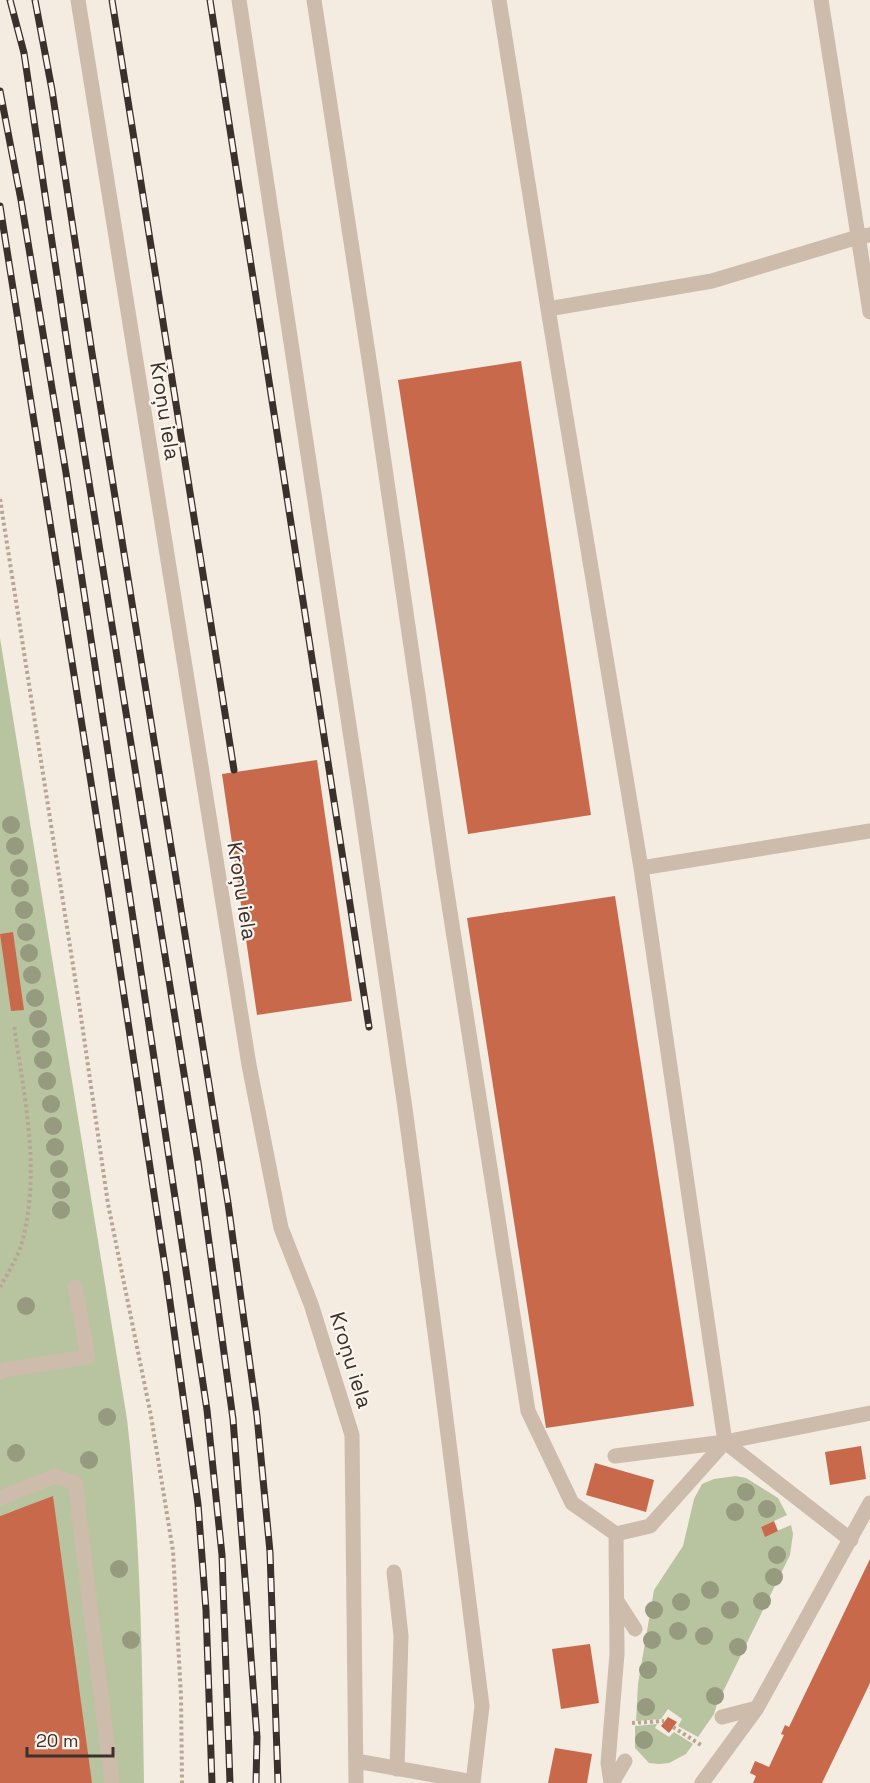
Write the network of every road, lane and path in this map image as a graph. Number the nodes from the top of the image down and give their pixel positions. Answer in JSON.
{"nodes":[{"id":1,"x":78,"y":0,"type":"edge"},
{"id":2,"x":239,"y":0,"type":"edge"},
{"id":3,"x":314,"y":0,"type":"edge"},
{"id":4,"x":499,"y":0,"type":"edge"},
{"id":5,"x":821,"y":0,"type":"edge"},
{"id":6,"x":864,"y":236,"type":"edge"},
{"id":7,"x":548,"y":309,"type":"junction"},
{"id":8,"x":870,"y":312,"type":"edge"},
{"id":9,"x":0,"y":499,"type":"edge"},
{"id":10,"x":870,"y":831,"type":"edge"},
{"id":11,"x":641,"y":868,"type":"junction"},
{"id":12,"x":14,"y":1025,"type":"dead end"},
{"id":13,"x":0,"y":1287,"type":"edge"},
{"id":14,"x":75,"y":1287,"type":"dead end"},
{"id":15,"x":0,"y":1372,"type":"edge"},
{"id":16,"x":870,"y":1413,"type":"edge"},
{"id":17,"x":725,"y":1442,"type":"junction"},
{"id":18,"x":615,"y":1455,"type":"dead end"},
{"id":19,"x":0,"y":1498,"type":"edge"},
{"id":20,"x":870,"y":1503,"type":"edge"},
{"id":21,"x":616,"y":1534,"type":"junction"},
{"id":22,"x":851,"y":1540,"type":"junction"},
{"id":23,"x":394,"y":1572,"type":"dead end"},
{"id":24,"x":616,"y":1600,"type":"junction"},
{"id":25,"x":635,"y":1629,"type":"dead end"},
{"id":26,"x":757,"y":1708,"type":"junction"},
{"id":27,"x":722,"y":1717,"type":"dead end"},
{"id":28,"x":664,"y":1721,"type":"dead end"},
{"id":29,"x":628,"y":1723,"type":"dead end"},
{"id":30,"x":673,"y":1727,"type":"dead end"},
{"id":31,"x":702,"y":1745,"type":"dead end"},
{"id":32,"x":356,"y":1761,"type":"junction"},
{"id":33,"x":625,"y":1761,"type":"dead end"},
{"id":34,"x":397,"y":1769,"type":"junction"},
{"id":35,"x":112,"y":1783,"type":"edge"},
{"id":36,"x":182,"y":1783,"type":"edge"},
{"id":37,"x":356,"y":1783,"type":"edge"},
{"id":38,"x":473,"y":1783,"type":"edge"},
{"id":39,"x":612,"y":1783,"type":"edge"},
{"id":40,"x":702,"y":1783,"type":"edge"}],
"edges":[{"from":1,"to":32,"type":"street","name":"Kroņu iela"},
{"from":2,"to":38,"type":"street"},
{"from":3,"to":21,"type":"street"},
{"from":4,"to":7,"type":"street"},
{"from":5,"to":6,"type":"street"},
{"from":6,"to":7,"type":"street"},
{"from":6,"to":8,"type":"street"},
{"from":7,"to":11,"type":"street"},
{"from":9,"to":36,"type":"path"},
{"from":10,"to":11,"type":"street"},
{"from":11,"to":17,"type":"street"},
{"from":12,"to":13,"type":"path"},
{"from":14,"to":15,"type":"street"},
{"from":16,"to":17,"type":"street"},
{"from":17,"to":18,"type":"street"},
{"from":17,"to":21,"type":"street"},
{"from":17,"to":22,"type":"street"},
{"from":19,"to":35,"type":"street"},
{"from":20,"to":22,"type":"street"},
{"from":21,"to":24,"type":"street"},
{"from":22,"to":26,"type":"street"},
{"from":23,"to":34,"type":"street"},
{"from":24,"to":25,"type":"street"},
{"from":24,"to":39,"type":"street"},
{"from":26,"to":27,"type":"street"},
{"from":26,"to":40,"type":"street"},
{"from":28,"to":29,"type":"path"},
{"from":30,"to":31,"type":"path"},
{"from":32,"to":34,"type":"street"},
{"from":32,"to":37,"type":"street","name":"Kroņu iela"},
{"from":33,"to":39,"type":"street"},
{"from":34,"to":38,"type":"street"}]}
